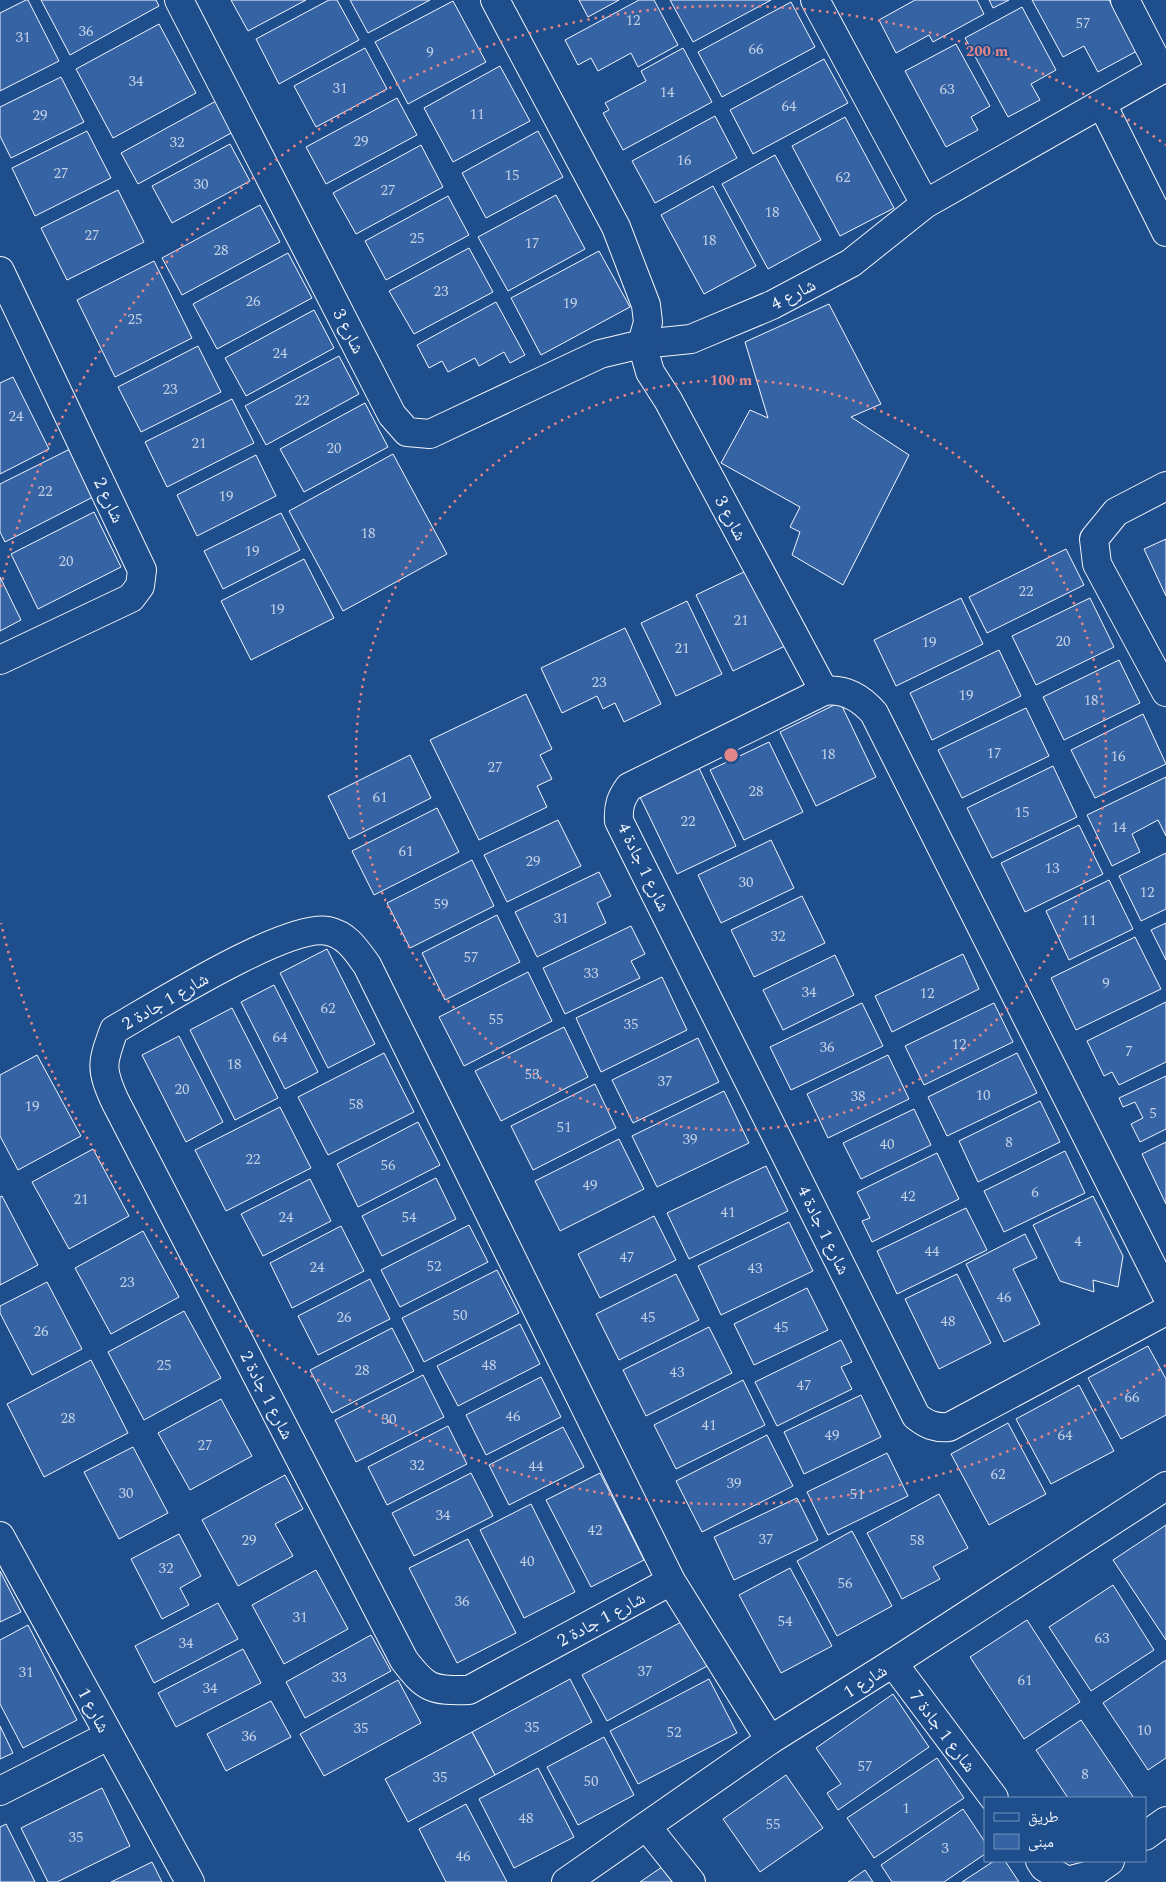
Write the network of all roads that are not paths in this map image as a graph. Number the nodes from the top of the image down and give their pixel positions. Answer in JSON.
{"nodes":[{"id":1,"x":179,"y":0,"type":"edge"},
{"id":2,"x":495,"y":0,"type":"edge"},
{"id":3,"x":815,"y":0,"type":"edge"},
{"id":4,"x":1125,"y":0,"type":"edge"},
{"id":5,"x":1164,"y":69,"type":"edge"},
{"id":6,"x":1102,"y":104,"type":"junction"},
{"id":7,"x":925,"y":204,"type":"junction"},
{"id":8,"x":1166,"y":232,"type":"edge"},
{"id":9,"x":0,"y":271,"type":"edge"},
{"id":10,"x":642,"y":344,"type":"junction"},
{"id":11,"x":1166,"y":486,"type":"edge"},
{"id":12,"x":0,"y":660,"type":"edge"},
{"id":13,"x":824,"y":691,"type":"junction"},
{"id":14,"x":1166,"y":692,"type":"edge"},
{"id":15,"x":1166,"y":1294,"type":"edge"},
{"id":16,"x":1166,"y":1311,"type":"edge"},
{"id":17,"x":1166,"y":1486,"type":"edge"},
{"id":18,"x":0,"y":1536,"type":"edge"},
{"id":19,"x":671,"y":1581,"type":"junction"},
{"id":20,"x":893,"y":1663,"type":"junction"},
{"id":21,"x":108,"y":1736,"type":"junction"},
{"id":22,"x":770,"y":1740,"type":"junction"},
{"id":23,"x":0,"y":1791,"type":"edge"},
{"id":24,"x":993,"y":1797,"type":"edge"},
{"id":25,"x":1166,"y":1821,"type":"edge"},
{"id":26,"x":647,"y":1827,"type":"junction"},
{"id":27,"x":1146,"y":1835,"type":"edge"},
{"id":28,"x":1041,"y":1862,"type":"edge"},
{"id":29,"x":1109,"y":1862,"type":"edge"},
{"id":30,"x":190,"y":1882,"type":"edge"},
{"id":31,"x":566,"y":1882,"type":"edge"},
{"id":32,"x":691,"y":1882,"type":"edge"}],
"edges":[{"from":1,"to":10,"type":"street","name":"شارع 3"},
{"from":2,"to":10,"type":"street","name":"شارع 3"},
{"from":3,"to":7,"type":"street"},
{"from":4,"to":5,"type":"street"},
{"from":5,"to":6,"type":"street","name":"شارع 4"},
{"from":6,"to":7,"type":"street","name":"شارع 4"},
{"from":6,"to":8,"type":"street"},
{"from":7,"to":10,"type":"street","name":"شارع 4"},
{"from":9,"to":12,"type":"street","name":"شارع 2"},
{"from":10,"to":13,"type":"street","name":"شارع 3"},
{"from":11,"to":14,"type":"street"},
{"from":13,"to":15,"type":"street"},
{"from":13,"to":16,"type":"street","name":"شارع 1 جادة 4"},
{"from":17,"to":20,"type":"street","name":"شارع 1"},
{"from":18,"to":21,"type":"street","name":"شارع 1"},
{"from":19,"to":19,"type":"street","name":"شارع 1 جادة 2"},
{"from":19,"to":22,"type":"street","name":"شارع 1 جادة 2"},
{"from":20,"to":22,"type":"street","name":"شارع 1"},
{"from":20,"to":24,"type":"street","name":"شارع 1 جادة 7"},
{"from":21,"to":23,"type":"street"},
{"from":21,"to":30,"type":"street","name":"شارع 1"},
{"from":22,"to":26,"type":"street","name":"شارع 1"},
{"from":25,"to":27,"type":"street"},
{"from":26,"to":31,"type":"street","name":"شارع 1"},
{"from":26,"to":32,"type":"street"},
{"from":28,"to":29,"type":"street"}]}
